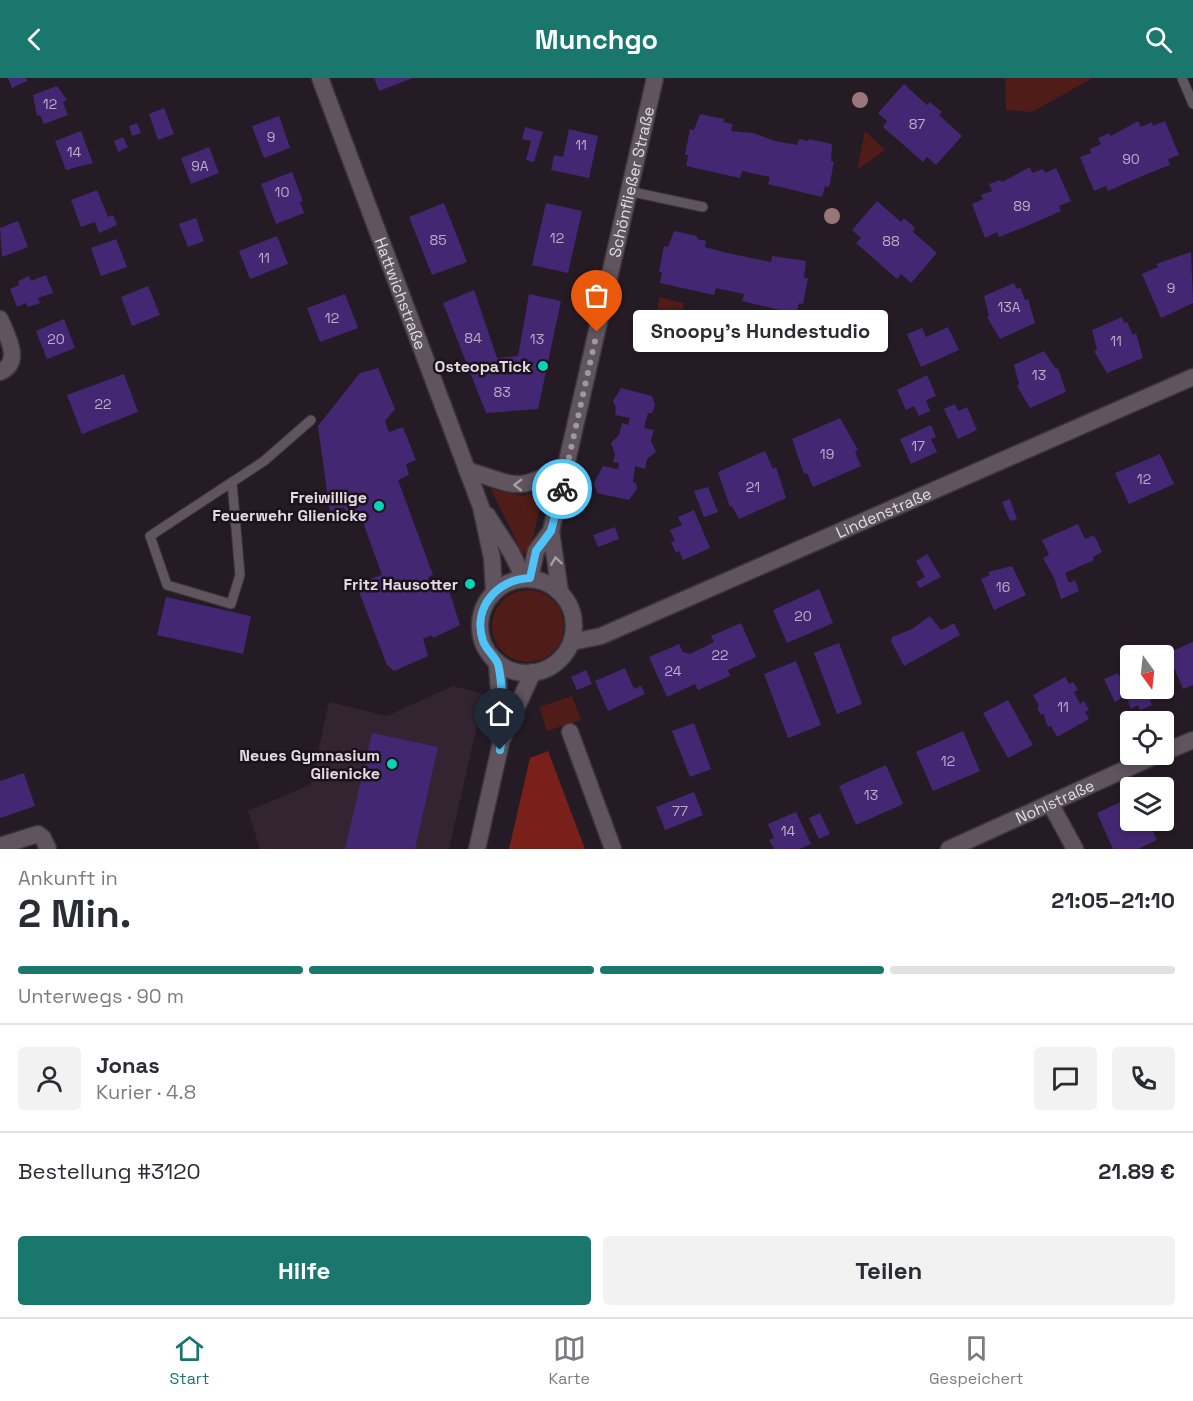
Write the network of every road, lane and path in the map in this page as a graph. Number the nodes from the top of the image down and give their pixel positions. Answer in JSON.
{"nodes":[{"id":1,"x":320,"y":78,"type":"edge"},
{"id":2,"x":655,"y":78,"type":"edge"},
{"id":3,"x":1182,"y":78,"type":"edge"},
{"id":4,"x":1193,"y":104,"type":"edge"},
{"id":5,"x":627,"y":191,"type":"junction"},
{"id":6,"x":703,"y":207,"type":"dead end"},
{"id":7,"x":0,"y":319,"type":"edge"},
{"id":8,"x":0,"y":372,"type":"edge"},
{"id":9,"x":1193,"y":377,"type":"edge"},
{"id":10,"x":312,"y":420,"type":"dead end"},
{"id":11,"x":567,"y":466,"type":"junction"},
{"id":12,"x":467,"y":470,"type":"junction"},
{"id":13,"x":232,"y":482,"type":"junction"},
{"id":14,"x":481,"y":507,"type":"junction"},
{"id":15,"x":551,"y":531,"type":"junction"},
{"id":16,"x":527,"y":578,"type":"junction"},
{"id":17,"x":495,"y":591,"type":"junction"},
{"id":18,"x":560,"y":592,"type":"junction"},
{"id":19,"x":572,"y":642,"type":"junction"},
{"id":20,"x":497,"y":662,"type":"junction"},
{"id":21,"x":532,"y":672,"type":"junction"},
{"id":22,"x":570,"y":732,"type":"dead end"},
{"id":23,"x":502,"y":738,"type":"junction"},
{"id":24,"x":1193,"y":740,"type":"edge"},
{"id":25,"x":1174,"y":748,"type":"edge"},
{"id":26,"x":1135,"y":765,"type":"edge"},
{"id":27,"x":1050,"y":803,"type":"junction"},
{"id":28,"x":0,"y":846,"type":"edge"},
{"id":29,"x":48,"y":849,"type":"edge"},
{"id":30,"x":477,"y":849,"type":"edge"},
{"id":31,"x":613,"y":849,"type":"edge"},
{"id":32,"x":949,"y":849,"type":"edge"},
{"id":33,"x":1075,"y":849,"type":"edge"}],
"edges":[{"from":1,"to":12,"type":"street","name":"Hattwichstraße"},
{"from":2,"to":5,"type":"street","name":"Schönfließer Straße"},
{"from":3,"to":4,"type":"lane"},
{"from":5,"to":6,"type":"lane"},
{"from":5,"to":11,"type":"street","name":"Schönfließer Straße"},
{"from":7,"to":8,"type":"street"},
{"from":9,"to":19,"type":"street","name":"Lindenstraße"},
{"from":10,"to":13,"type":"lane"},
{"from":11,"to":12,"type":"street","one_way":true},
{"from":11,"to":15,"type":"street","name":"Schönfließer Straße"},
{"from":12,"to":14,"type":"street","name":"Hattwichstraße"},
{"from":13,"to":13,"type":"lane"},
{"from":14,"to":16,"type":"street","name":"Hattwichstraße"},
{"from":14,"to":17,"type":"street","name":"Hattwichstraße"},
{"from":15,"to":16,"type":"street","name":"Schönfließer Straße"},
{"from":18,"to":15,"type":"street","name":"Schönfließer Straße","one_way":true},
{"from":16,"to":17,"type":"street"},
{"from":16,"to":18,"type":"street"},
{"from":17,"to":20,"type":"street"},
{"from":18,"to":19,"type":"street"},
{"from":19,"to":21,"type":"street"},
{"from":20,"to":21,"type":"street"},
{"from":20,"to":23,"type":"street"},
{"from":21,"to":23,"type":"street"},
{"from":22,"to":31,"type":"street"},
{"from":23,"to":30,"type":"street"},
{"from":24,"to":25,"type":"street"},
{"from":26,"to":27,"type":"street","name":"Nohlstraße"},
{"from":27,"to":32,"type":"street","name":"Nohlstraße"},
{"from":27,"to":33,"type":"street"},
{"from":28,"to":29,"type":"street"}]}
